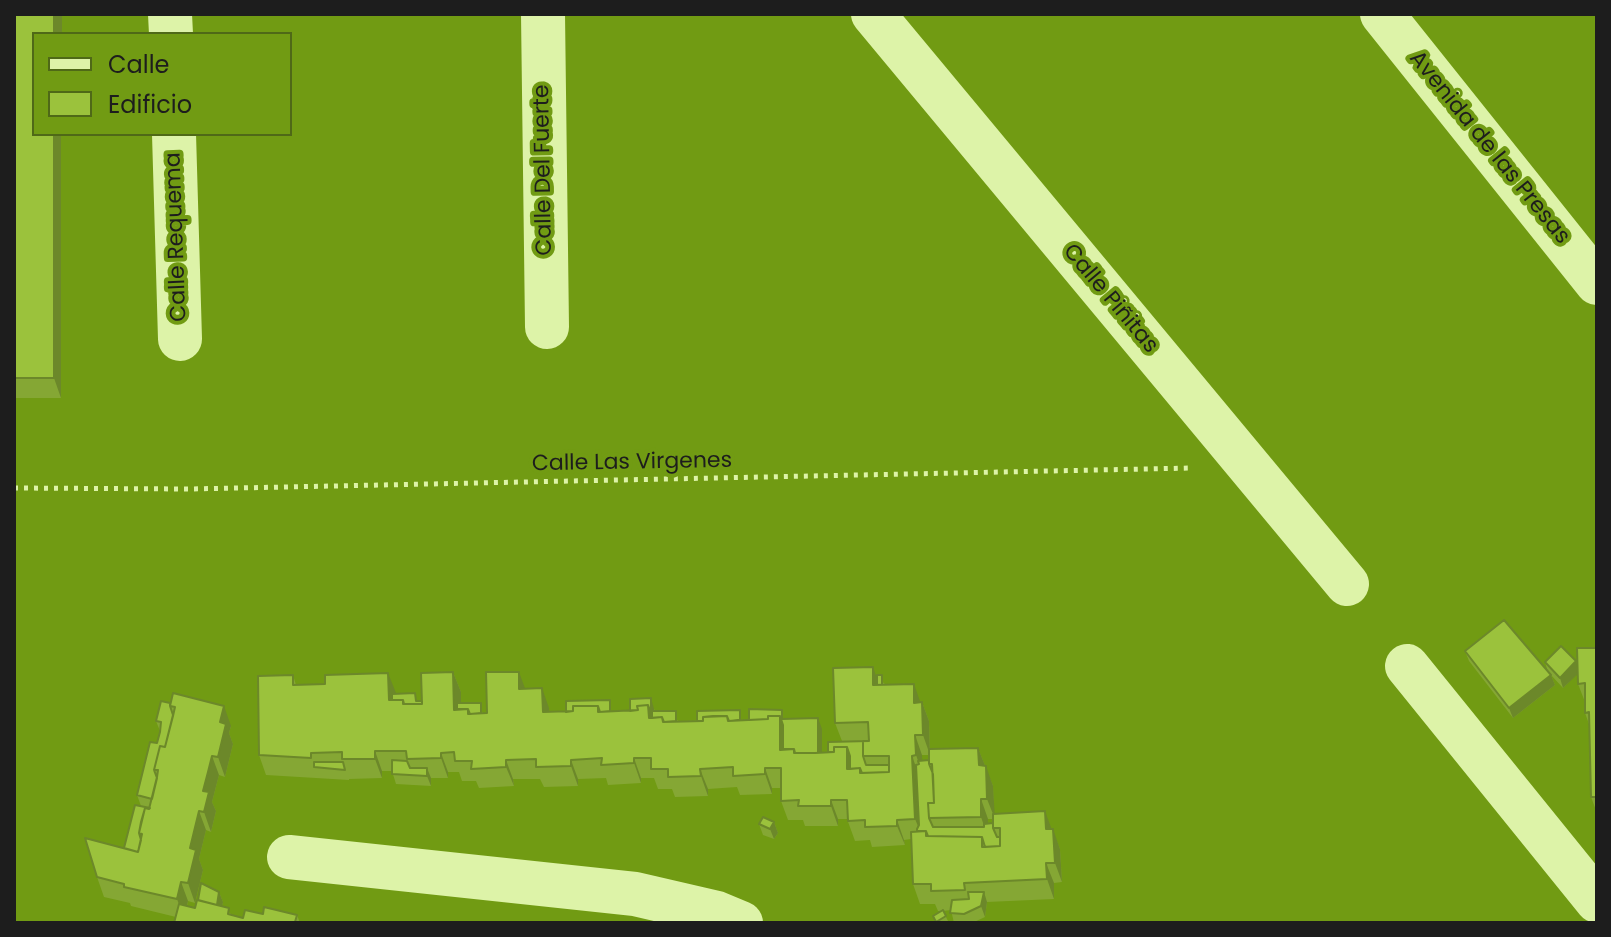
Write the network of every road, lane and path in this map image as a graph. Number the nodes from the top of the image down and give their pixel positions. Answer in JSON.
{"nodes":[{"id":1,"x":543,"y":14,"type":"edge"},
{"id":2,"x":873,"y":14,"type":"edge"},
{"id":3,"x":1382,"y":14,"type":"edge"},
{"id":4,"x":174,"y":136,"type":"edge"},
{"id":5,"x":1597,"y":283,"type":"edge"},
{"id":6,"x":547,"y":327,"type":"dead end"},
{"id":7,"x":180,"y":339,"type":"dead end"},
{"id":8,"x":1251,"y":467,"type":"junction"},
{"id":9,"x":14,"y":488,"type":"edge"},
{"id":10,"x":1347,"y":584,"type":"dead end"},
{"id":11,"x":1407,"y":666,"type":"dead end"},
{"id":12,"x":289,"y":857,"type":"dead end"},
{"id":13,"x":1597,"y":901,"type":"edge"},
{"id":14,"x":741,"y":923,"type":"edge"}],
"edges":[{"from":1,"to":6,"type":"street","name":"Calle Del Fuerte"},
{"from":2,"to":8,"type":"street","name":"Calle Piñitas"},
{"from":3,"to":5,"type":"street","name":"Avenida de las Presas"},
{"from":4,"to":7,"type":"street","name":"Calle Requema"},
{"from":8,"to":9,"type":"path","name":"Calle Las Virgenes"},
{"from":8,"to":10,"type":"street","name":"Calle Piñitas"},
{"from":11,"to":13,"type":"street"},
{"from":12,"to":14,"type":"street"}]}
